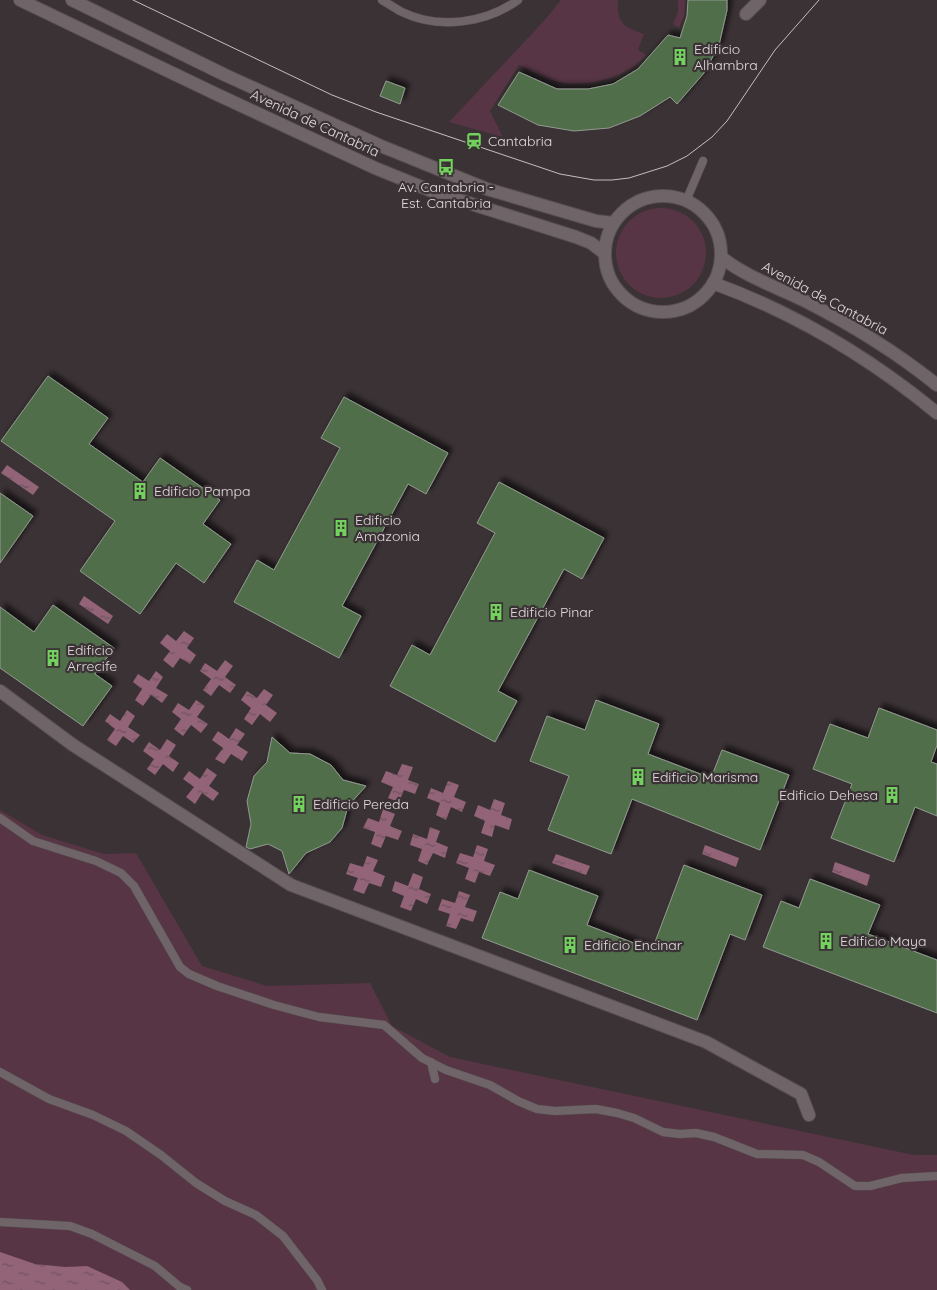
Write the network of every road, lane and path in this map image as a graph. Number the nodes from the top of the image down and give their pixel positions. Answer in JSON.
{"nodes":[{"id":1,"x":20,"y":0,"type":"edge"},
{"id":2,"x":72,"y":0,"type":"edge"},
{"id":3,"x":382,"y":0,"type":"edge"},
{"id":4,"x":518,"y":0,"type":"edge"},
{"id":5,"x":760,"y":0,"type":"edge"},
{"id":6,"x":746,"y":14,"type":"dead end"},
{"id":7,"x":703,"y":161,"type":"dead end"},
{"id":8,"x":686,"y":201,"type":"junction"},
{"id":9,"x":613,"y":223,"type":"junction"},
{"id":10,"x":604,"y":253,"type":"junction"},
{"id":11,"x":721,"y":257,"type":"junction"},
{"id":12,"x":713,"y":283,"type":"junction"},
{"id":13,"x":937,"y":385,"type":"edge"},
{"id":14,"x":937,"y":413,"type":"edge"},
{"id":15,"x":0,"y":690,"type":"edge"},
{"id":16,"x":0,"y":818,"type":"edge"},
{"id":17,"x":431,"y":1062,"type":"junction"},
{"id":18,"x":0,"y":1072,"type":"edge"},
{"id":19,"x":435,"y":1079,"type":"dead end"},
{"id":20,"x":809,"y":1115,"type":"dead end"},
{"id":21,"x":937,"y":1176,"type":"edge"},
{"id":22,"x":0,"y":1222,"type":"edge"},
{"id":23,"x":187,"y":1290,"type":"edge"},
{"id":24,"x":322,"y":1290,"type":"edge"}],
"edges":[{"from":1,"to":10,"type":"street","name":"Avenida de Cantabria"},
{"from":2,"to":9,"type":"street","name":"Avenida de Cantabria"},
{"from":3,"to":4,"type":"lane"},
{"from":5,"to":6,"type":"street"},
{"from":7,"to":8,"type":"lane"},
{"from":8,"to":9,"type":"street"},
{"from":8,"to":11,"type":"street"},
{"from":9,"to":10,"type":"street"},
{"from":10,"to":12,"type":"street"},
{"from":11,"to":12,"type":"street"},
{"from":11,"to":13,"type":"street","name":"Avenida de Cantabria"},
{"from":12,"to":14,"type":"street"},
{"from":15,"to":20,"type":"street"},
{"from":16,"to":17,"type":"lane"},
{"from":17,"to":19,"type":"lane"},
{"from":17,"to":21,"type":"lane"},
{"from":18,"to":24,"type":"lane"},
{"from":22,"to":23,"type":"lane"}]}
